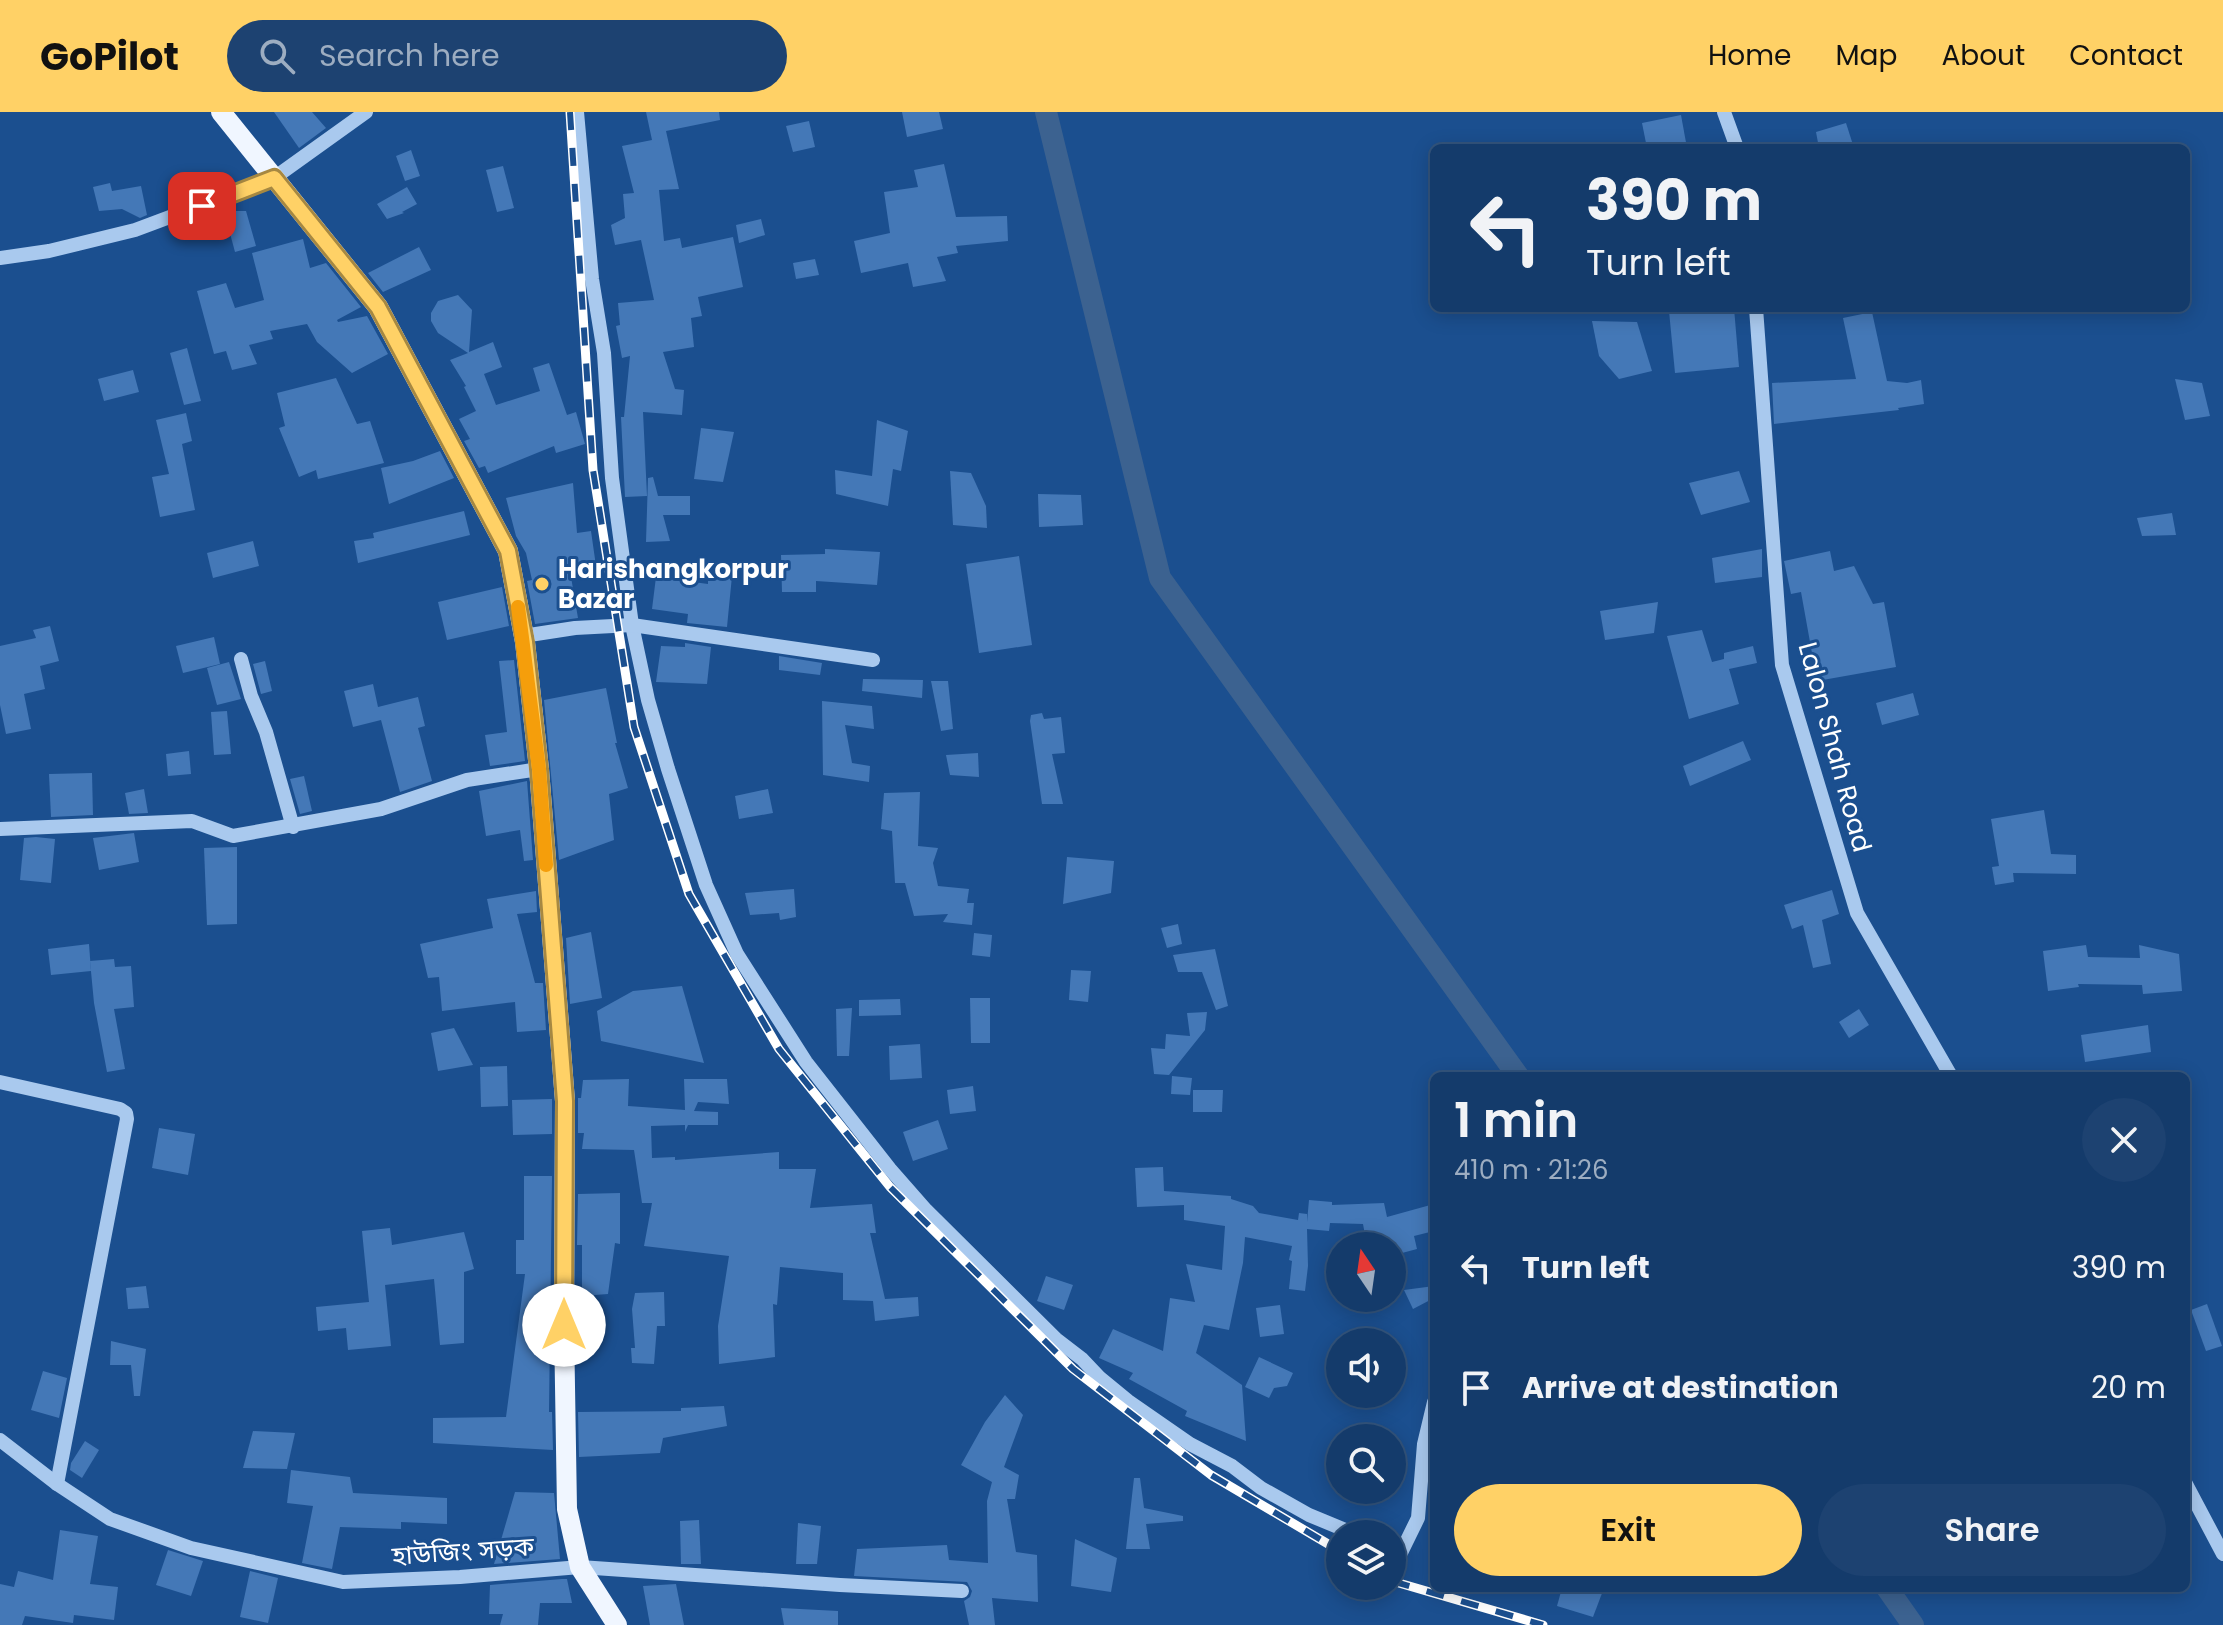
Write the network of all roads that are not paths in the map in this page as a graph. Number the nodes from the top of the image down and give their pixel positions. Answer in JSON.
{"nodes":[{"id":1,"x":221,"y":112,"type":"edge"},
{"id":2,"x":366,"y":112,"type":"edge"},
{"id":3,"x":577,"y":112,"type":"edge"},
{"id":4,"x":1724,"y":112,"type":"edge"},
{"id":5,"x":1736,"y":144,"type":"edge"},
{"id":6,"x":274,"y":178,"type":"junction"},
{"id":7,"x":0,"y":258,"type":"edge"},
{"id":8,"x":1756,"y":312,"type":"edge"},
{"id":9,"x":632,"y":625,"type":"junction"},
{"id":10,"x":523,"y":636,"type":"junction"},
{"id":11,"x":241,"y":659,"type":"dead end"},
{"id":12,"x":873,"y":660,"type":"dead end"},
{"id":13,"x":539,"y":769,"type":"junction"},
{"id":14,"x":293,"y":827,"type":"junction"},
{"id":15,"x":0,"y":829,"type":"edge"},
{"id":16,"x":1949,"y":1072,"type":"edge"},
{"id":17,"x":0,"y":1082,"type":"edge"},
{"id":18,"x":1430,"y":1419,"type":"edge"},
{"id":19,"x":0,"y":1440,"type":"edge"},
{"id":20,"x":57,"y":1484,"type":"junction"},
{"id":21,"x":2190,"y":1492,"type":"edge"},
{"id":22,"x":1326,"y":1522,"type":"edge"},
{"id":23,"x":1406,"y":1548,"type":"edge"},
{"id":24,"x":2223,"y":1554,"type":"edge"},
{"id":25,"x":580,"y":1567,"type":"junction"},
{"id":26,"x":962,"y":1591,"type":"dead end"},
{"id":27,"x":617,"y":1625,"type":"edge"}],
"edges":[{"from":1,"to":6,"type":"main road"},
{"from":2,"to":6,"type":"street"},
{"from":3,"to":9,"type":"street"},
{"from":4,"to":5,"type":"street"},
{"from":6,"to":7,"type":"street"},
{"from":6,"to":10,"type":"main road"},
{"from":8,"to":16,"type":"street","name":"Lalon Shah Road"},
{"from":9,"to":10,"type":"street"},
{"from":9,"to":12,"type":"street"},
{"from":9,"to":22,"type":"street"},
{"from":10,"to":13,"type":"main road"},
{"from":11,"to":14,"type":"street"},
{"from":13,"to":14,"type":"street"},
{"from":13,"to":25,"type":"main road"},
{"from":14,"to":15,"type":"street"},
{"from":17,"to":20,"type":"street"},
{"from":18,"to":23,"type":"street"},
{"from":19,"to":20,"type":"street","name":"হাউজিং সড়ক"},
{"from":20,"to":25,"type":"street","name":"হাউজিং সড়ক"},
{"from":21,"to":24,"type":"street"},
{"from":25,"to":26,"type":"street","name":"হাউজিং সড়ক"},
{"from":25,"to":27,"type":"main road"}]}
